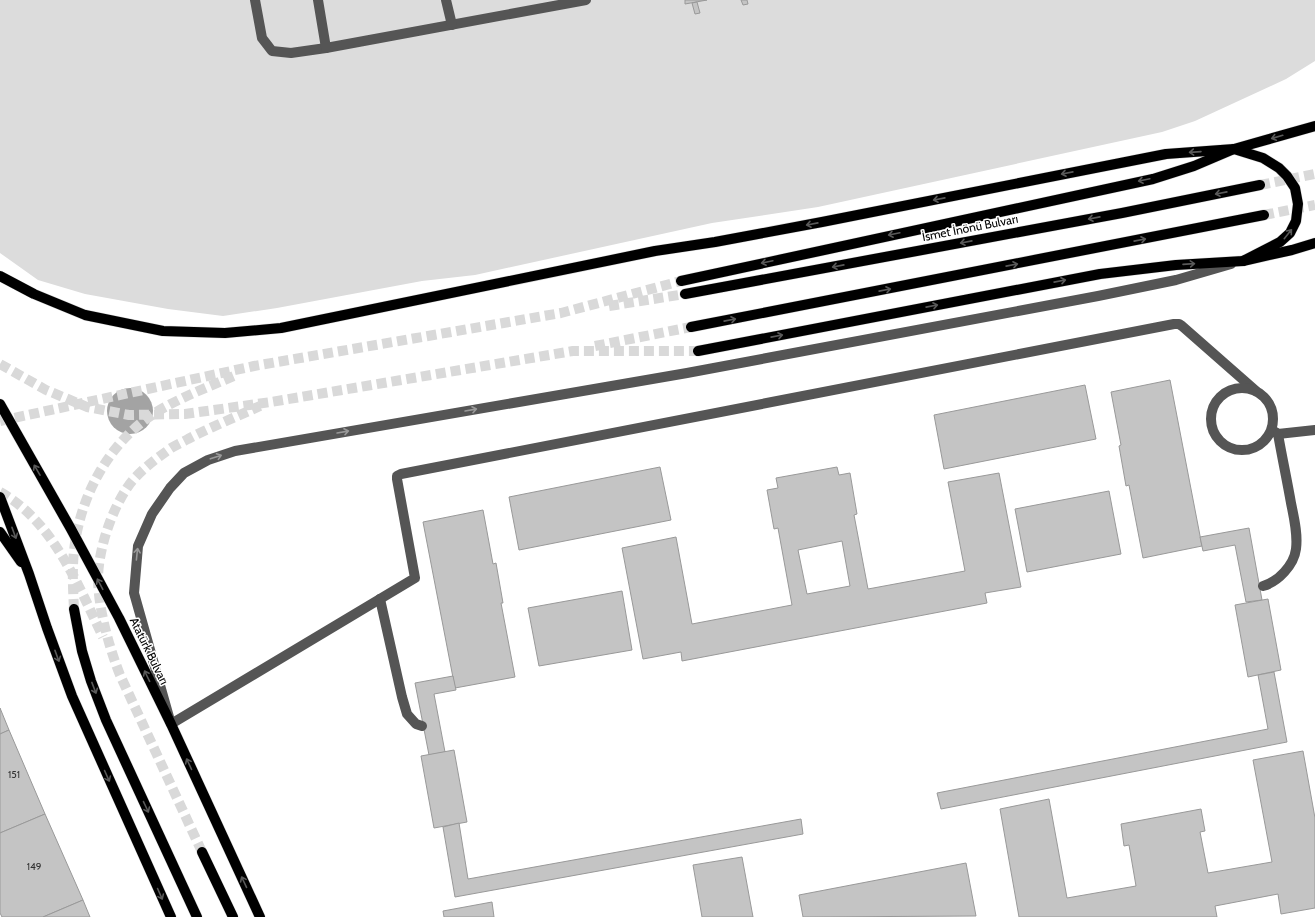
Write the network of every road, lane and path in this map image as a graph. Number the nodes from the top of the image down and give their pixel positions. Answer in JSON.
{"nodes":[{"id":1,"x":255,"y":0,"type":"edge"},
{"id":2,"x":318,"y":0,"type":"edge"},
{"id":3,"x":446,"y":0,"type":"edge"},
{"id":4,"x":586,"y":0,"type":"edge"},
{"id":5,"x":452,"y":25,"type":"junction"},
{"id":6,"x":326,"y":48,"type":"junction"},
{"id":7,"x":1315,"y":126,"type":"edge"},
{"id":8,"x":1234,"y":149,"type":"junction"},
{"id":9,"x":1260,"y":185,"type":"tunnel mouth"},
{"id":10,"x":1264,"y":215,"type":"tunnel mouth"},
{"id":11,"x":1315,"y":244,"type":"edge"},
{"id":12,"x":1243,"y":261,"type":"junction"},
{"id":13,"x":0,"y":276,"type":"edge"},
{"id":14,"x":681,"y":281,"type":"tunnel mouth"},
{"id":15,"x":684,"y":294,"type":"tunnel mouth"},
{"id":16,"x":691,"y":328,"type":"tunnel mouth"},
{"id":17,"x":698,"y":351,"type":"tunnel mouth"},
{"id":18,"x":1256,"y":391,"type":"junction"},
{"id":19,"x":0,"y":404,"type":"edge"},
{"id":20,"x":1315,"y":430,"type":"edge"},
{"id":21,"x":1275,"y":431,"type":"junction"},
{"id":22,"x":0,"y":497,"type":"edge"},
{"id":23,"x":0,"y":532,"type":"edge"},
{"id":24,"x":29,"y":574,"type":"junction"},
{"id":25,"x":1263,"y":586,"type":"dead end"},
{"id":26,"x":380,"y":599,"type":"junction"},
{"id":27,"x":74,"y":609,"type":"tunnel mouth"},
{"id":28,"x":171,"y":724,"type":"junction"},
{"id":29,"x":422,"y":726,"type":"dead end"},
{"id":30,"x":202,"y":852,"type":"tunnel mouth"},
{"id":31,"x":170,"y":917,"type":"edge"},
{"id":32,"x":197,"y":917,"type":"edge"},
{"id":33,"x":233,"y":917,"type":"edge"},
{"id":34,"x":260,"y":917,"type":"edge"}],
"edges":[{"from":1,"to":6,"type":"lane"},
{"from":2,"to":6,"type":"lane"},
{"from":3,"to":5,"type":"lane"},
{"from":4,"to":5,"type":"lane"},
{"from":5,"to":6,"type":"lane"},
{"from":7,"to":8,"type":"main road","one_way":true},
{"from":12,"to":8,"type":"main road","one_way":true},
{"from":8,"to":13,"type":"main road","one_way":true},
{"from":8,"to":14,"type":"main road","one_way":true},
{"from":9,"to":15,"type":"main road","name":"İsmet İnönü Bulvarı","one_way":true},
{"from":16,"to":10,"type":"main road","one_way":true},
{"from":11,"to":12,"type":"main road"},
{"from":17,"to":12,"type":"main road","one_way":true},
{"from":28,"to":12,"type":"lane","one_way":true},
{"from":18,"to":21,"type":"lane"},
{"from":18,"to":21,"type":"lane"},
{"from":18,"to":26,"type":"lane"},
{"from":28,"to":19,"type":"main road","name":"Atatürk Bulvarı","one_way":true},
{"from":20,"to":21,"type":"lane"},
{"from":21,"to":25,"type":"lane"},
{"from":22,"to":24,"type":"main road","one_way":true},
{"from":23,"to":24,"type":"main road"},
{"from":24,"to":31,"type":"main road","one_way":true},
{"from":26,"to":28,"type":"lane"},
{"from":26,"to":29,"type":"lane"},
{"from":27,"to":32,"type":"main road","one_way":true},
{"from":34,"to":28,"type":"main road","name":"Atatürk Bulvarı","one_way":true},
{"from":30,"to":33,"type":"main road"}]}
